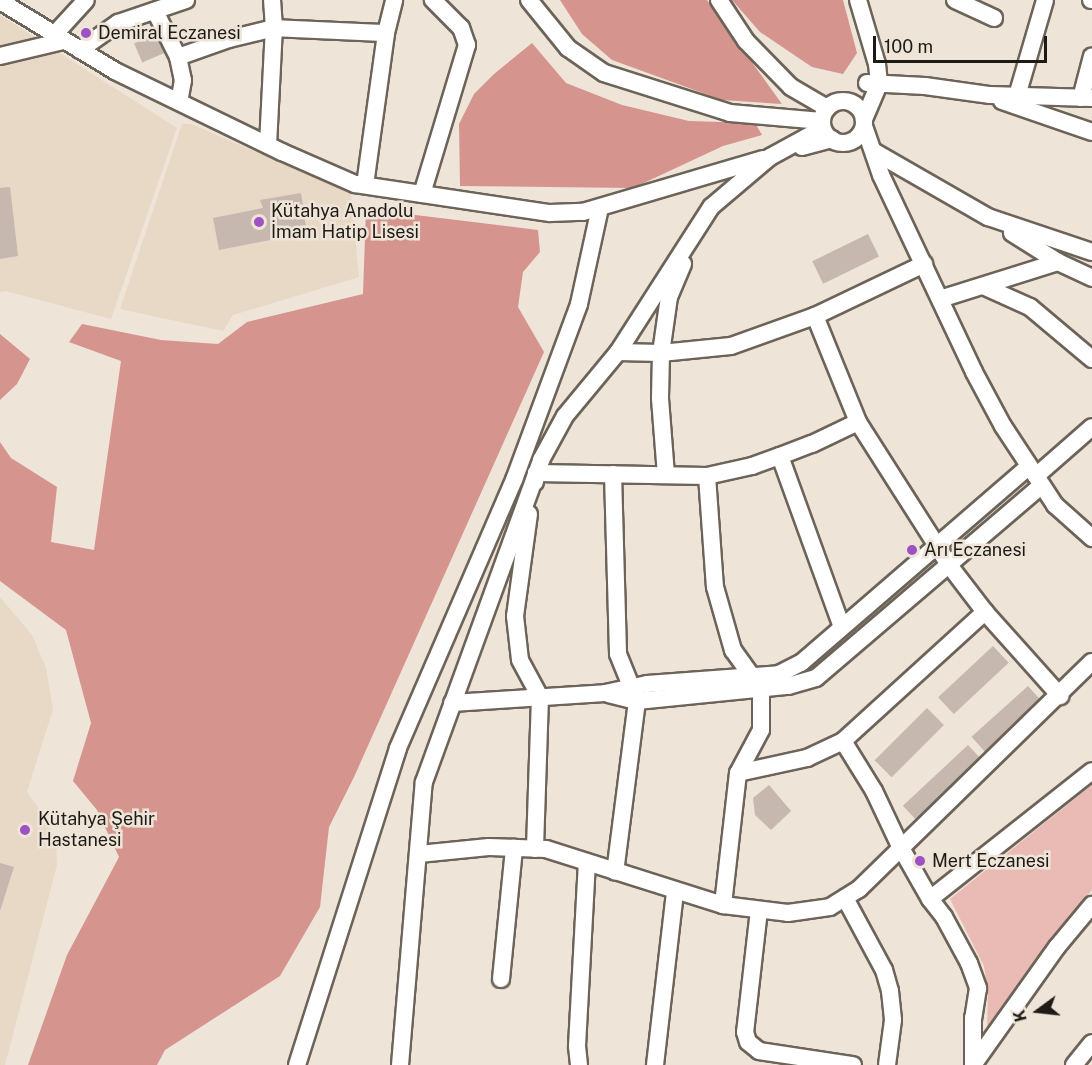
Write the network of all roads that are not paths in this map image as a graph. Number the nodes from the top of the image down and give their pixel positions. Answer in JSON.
{"nodes":[{"id":1,"x":86,"y":0,"type":"edge"},
{"id":2,"x":186,"y":0,"type":"edge"},
{"id":3,"x":272,"y":0,"type":"edge"},
{"id":4,"x":393,"y":0,"type":"edge"},
{"id":5,"x":433,"y":0,"type":"edge"},
{"id":6,"x":530,"y":0,"type":"edge"},
{"id":7,"x":719,"y":0,"type":"edge"},
{"id":8,"x":858,"y":0,"type":"edge"},
{"id":9,"x":956,"y":0,"type":"edge"},
{"id":10,"x":1045,"y":0,"type":"edge"},
{"id":11,"x":0,"y":1,"type":"edge"},
{"id":12,"x":155,"y":11,"type":"junction"},
{"id":13,"x":994,"y":18,"type":"dead end"},
{"id":14,"x":274,"y":28,"type":"junction"},
{"id":15,"x":386,"y":33,"type":"junction"},
{"id":16,"x":59,"y":38,"type":"junction"},
{"id":17,"x":80,"y":50,"type":"junction"},
{"id":18,"x":0,"y":56,"type":"edge"},
{"id":19,"x":1092,"y":56,"type":"edge"},
{"id":20,"x":178,"y":57,"type":"junction"},
{"id":21,"x":873,"y":84,"type":"junction"},
{"id":22,"x":983,"y":94,"type":"junction"},
{"id":23,"x":1017,"y":96,"type":"junction"},
{"id":24,"x":1087,"y":98,"type":"edge"},
{"id":25,"x":848,"y":101,"type":"junction"},
{"id":26,"x":179,"y":102,"type":"junction"},
{"id":27,"x":864,"y":123,"type":"junction"},
{"id":28,"x":830,"y":128,"type":"junction"},
{"id":29,"x":1092,"y":132,"type":"edge"},
{"id":30,"x":268,"y":145,"type":"junction"},
{"id":31,"x":873,"y":151,"type":"junction"},
{"id":32,"x":770,"y":157,"type":"junction"},
{"id":33,"x":881,"y":175,"type":"junction"},
{"id":34,"x":365,"y":186,"type":"junction"},
{"id":35,"x":422,"y":194,"type":"junction"},
{"id":36,"x":600,"y":208,"type":"junction"},
{"id":37,"x":988,"y":217,"type":"junction"},
{"id":38,"x":692,"y":236,"type":"junction"},
{"id":39,"x":1092,"y":252,"type":"edge"},
{"id":40,"x":1058,"y":262,"type":"junction"},
{"id":41,"x":924,"y":264,"type":"junction"},
{"id":42,"x":1092,"y":278,"type":"edge"},
{"id":43,"x":982,"y":286,"type":"junction"},
{"id":44,"x":940,"y":299,"type":"junction"},
{"id":45,"x":815,"y":315,"type":"junction"},
{"id":46,"x":618,"y":352,"type":"junction"},
{"id":47,"x":661,"y":353,"type":"junction"},
{"id":48,"x":1092,"y":359,"type":"edge"},
{"id":49,"x":858,"y":422,"type":"junction"},
{"id":50,"x":1092,"y":427,"type":"edge"},
{"id":51,"x":780,"y":456,"type":"junction"},
{"id":52,"x":536,"y":473,"type":"junction"},
{"id":53,"x":613,"y":474,"type":"junction"},
{"id":54,"x":666,"y":475,"type":"junction"},
{"id":55,"x":707,"y":476,"type":"junction"},
{"id":56,"x":1036,"y":476,"type":"junction"},
{"id":57,"x":1092,"y":538,"type":"edge"},
{"id":58,"x":936,"y":545,"type":"junction"},
{"id":59,"x":949,"y":565,"type":"junction"},
{"id":60,"x":985,"y":612,"type":"junction"},
{"id":61,"x":842,"y":627,"type":"junction"},
{"id":62,"x":1092,"y":662,"type":"edge"},
{"id":63,"x":757,"y":682,"type":"junction"},
{"id":64,"x":634,"y":694,"type":"junction"},
{"id":65,"x":1060,"y":696,"type":"junction"},
{"id":66,"x":540,"y":698,"type":"junction"},
{"id":67,"x":452,"y":703,"type":"junction"},
{"id":68,"x":843,"y":741,"type":"junction"},
{"id":69,"x":1092,"y":771,"type":"edge"},
{"id":70,"x":738,"y":773,"type":"junction"},
{"id":71,"x":514,"y":848,"type":"junction"},
{"id":72,"x":901,"y":848,"type":"junction"},
{"id":73,"x":535,"y":849,"type":"junction"},
{"id":74,"x":419,"y":854,"type":"junction"},
{"id":75,"x":587,"y":863,"type":"junction"},
{"id":76,"x":615,"y":872,"type":"junction"},
{"id":77,"x":675,"y":891,"type":"junction"},
{"id":78,"x":844,"y":898,"type":"junction"},
{"id":79,"x":930,"y":899,"type":"junction"},
{"id":80,"x":723,"y":905,"type":"junction"},
{"id":81,"x":1092,"y":905,"type":"edge"},
{"id":82,"x":759,"y":910,"type":"junction"},
{"id":83,"x":501,"y":979,"type":"dead end"},
{"id":84,"x":1092,"y":1043,"type":"edge"},
{"id":85,"x":806,"y":1062,"type":"edge"},
{"id":86,"x":297,"y":1065,"type":"edge"},
{"id":87,"x":400,"y":1065,"type":"edge"},
{"id":88,"x":579,"y":1065,"type":"edge"},
{"id":89,"x":655,"y":1065,"type":"edge"},
{"id":90,"x":853,"y":1065,"type":"edge"},
{"id":91,"x":887,"y":1065,"type":"edge"},
{"id":92,"x":973,"y":1065,"type":"edge"},
{"id":93,"x":1074,"y":1065,"type":"edge"}],
"edges":[{"from":1,"to":16,"type":"street"},
{"from":2,"to":12,"type":"street"},
{"from":3,"to":14,"type":"street"},
{"from":4,"to":15,"type":"street"},
{"from":5,"to":35,"type":"street"},
{"from":6,"to":28,"type":"street"},
{"from":7,"to":28,"type":"street"},
{"from":8,"to":21,"type":"street"},
{"from":9,"to":13,"type":"street"},
{"from":10,"to":23,"type":"street"},
{"from":11,"to":16,"type":"street"},
{"from":12,"to":17,"type":"street"},
{"from":12,"to":20,"type":"street"},
{"from":14,"to":15,"type":"street"},
{"from":14,"to":20,"type":"street"},
{"from":14,"to":30,"type":"street"},
{"from":15,"to":34,"type":"street"},
{"from":16,"to":17,"type":"street"},
{"from":16,"to":18,"type":"street"},
{"from":17,"to":26,"type":"street"},
{"from":19,"to":24,"type":"street"},
{"from":20,"to":26,"type":"street"},
{"from":21,"to":22,"type":"street"},
{"from":21,"to":25,"type":"street"},
{"from":21,"to":27,"type":"street"},
{"from":22,"to":23,"type":"street"},
{"from":22,"to":29,"type":"street"},
{"from":23,"to":24,"type":"street"},
{"from":25,"to":27,"type":"street"},
{"from":25,"to":28,"type":"street"},
{"from":26,"to":30,"type":"street"},
{"from":27,"to":28,"type":"street"},
{"from":27,"to":31,"type":"street"},
{"from":28,"to":32,"type":"street"},
{"from":28,"to":33,"type":"street"},
{"from":30,"to":34,"type":"street"},
{"from":31,"to":33,"type":"street"},
{"from":31,"to":37,"type":"street"},
{"from":32,"to":36,"type":"street"},
{"from":32,"to":38,"type":"street"},
{"from":33,"to":41,"type":"street"},
{"from":34,"to":35,"type":"street"},
{"from":35,"to":36,"type":"street"},
{"from":36,"to":86,"type":"street"},
{"from":37,"to":39,"type":"street"},
{"from":37,"to":40,"type":"street"},
{"from":38,"to":46,"type":"street"},
{"from":38,"to":47,"type":"street"},
{"from":40,"to":42,"type":"street"},
{"from":40,"to":43,"type":"street"},
{"from":41,"to":44,"type":"street"},
{"from":41,"to":45,"type":"street"},
{"from":43,"to":44,"type":"street"},
{"from":43,"to":48,"type":"street"},
{"from":44,"to":56,"type":"street"},
{"from":45,"to":47,"type":"street"},
{"from":45,"to":49,"type":"street"},
{"from":46,"to":47,"type":"street"},
{"from":46,"to":52,"type":"street"},
{"from":47,"to":54,"type":"street"},
{"from":49,"to":51,"type":"street"},
{"from":49,"to":58,"type":"street"},
{"from":50,"to":56,"type":"street"},
{"from":51,"to":55,"type":"street"},
{"from":51,"to":61,"type":"street"},
{"from":52,"to":53,"type":"street"},
{"from":52,"to":66,"type":"street"},
{"from":52,"to":67,"type":"street"},
{"from":53,"to":54,"type":"street"},
{"from":53,"to":64,"type":"street"},
{"from":54,"to":55,"type":"street"},
{"from":55,"to":63,"type":"street"},
{"from":56,"to":57,"type":"street"},
{"from":56,"to":58,"type":"street"},
{"from":56,"to":59,"type":"street"},
{"from":58,"to":59,"type":"street"},
{"from":58,"to":61,"type":"street"},
{"from":59,"to":60,"type":"street"},
{"from":59,"to":63,"type":"street"},
{"from":60,"to":65,"type":"street"},
{"from":60,"to":68,"type":"street"},
{"from":61,"to":63,"type":"street"},
{"from":62,"to":65,"type":"street"},
{"from":63,"to":64,"type":"street"},
{"from":63,"to":70,"type":"street"},
{"from":64,"to":66,"type":"street"},
{"from":64,"to":76,"type":"street"},
{"from":65,"to":72,"type":"street"},
{"from":66,"to":67,"type":"street"},
{"from":66,"to":73,"type":"street"},
{"from":67,"to":74,"type":"street"},
{"from":68,"to":70,"type":"street"},
{"from":68,"to":72,"type":"street"},
{"from":69,"to":79,"type":"street"},
{"from":70,"to":80,"type":"street"},
{"from":71,"to":73,"type":"street"},
{"from":71,"to":74,"type":"street"},
{"from":71,"to":83,"type":"street"},
{"from":72,"to":78,"type":"street"},
{"from":72,"to":79,"type":"street"},
{"from":73,"to":75,"type":"street"},
{"from":74,"to":87,"type":"street"},
{"from":75,"to":76,"type":"street"},
{"from":75,"to":88,"type":"street"},
{"from":76,"to":77,"type":"street"},
{"from":77,"to":80,"type":"street"},
{"from":77,"to":89,"type":"street"},
{"from":78,"to":82,"type":"street"},
{"from":78,"to":91,"type":"street"},
{"from":79,"to":92,"type":"street"},
{"from":80,"to":82,"type":"street"},
{"from":81,"to":92,"type":"street"},
{"from":82,"to":85,"type":"street"},
{"from":84,"to":93,"type":"street"},
{"from":85,"to":90,"type":"street"}]}
